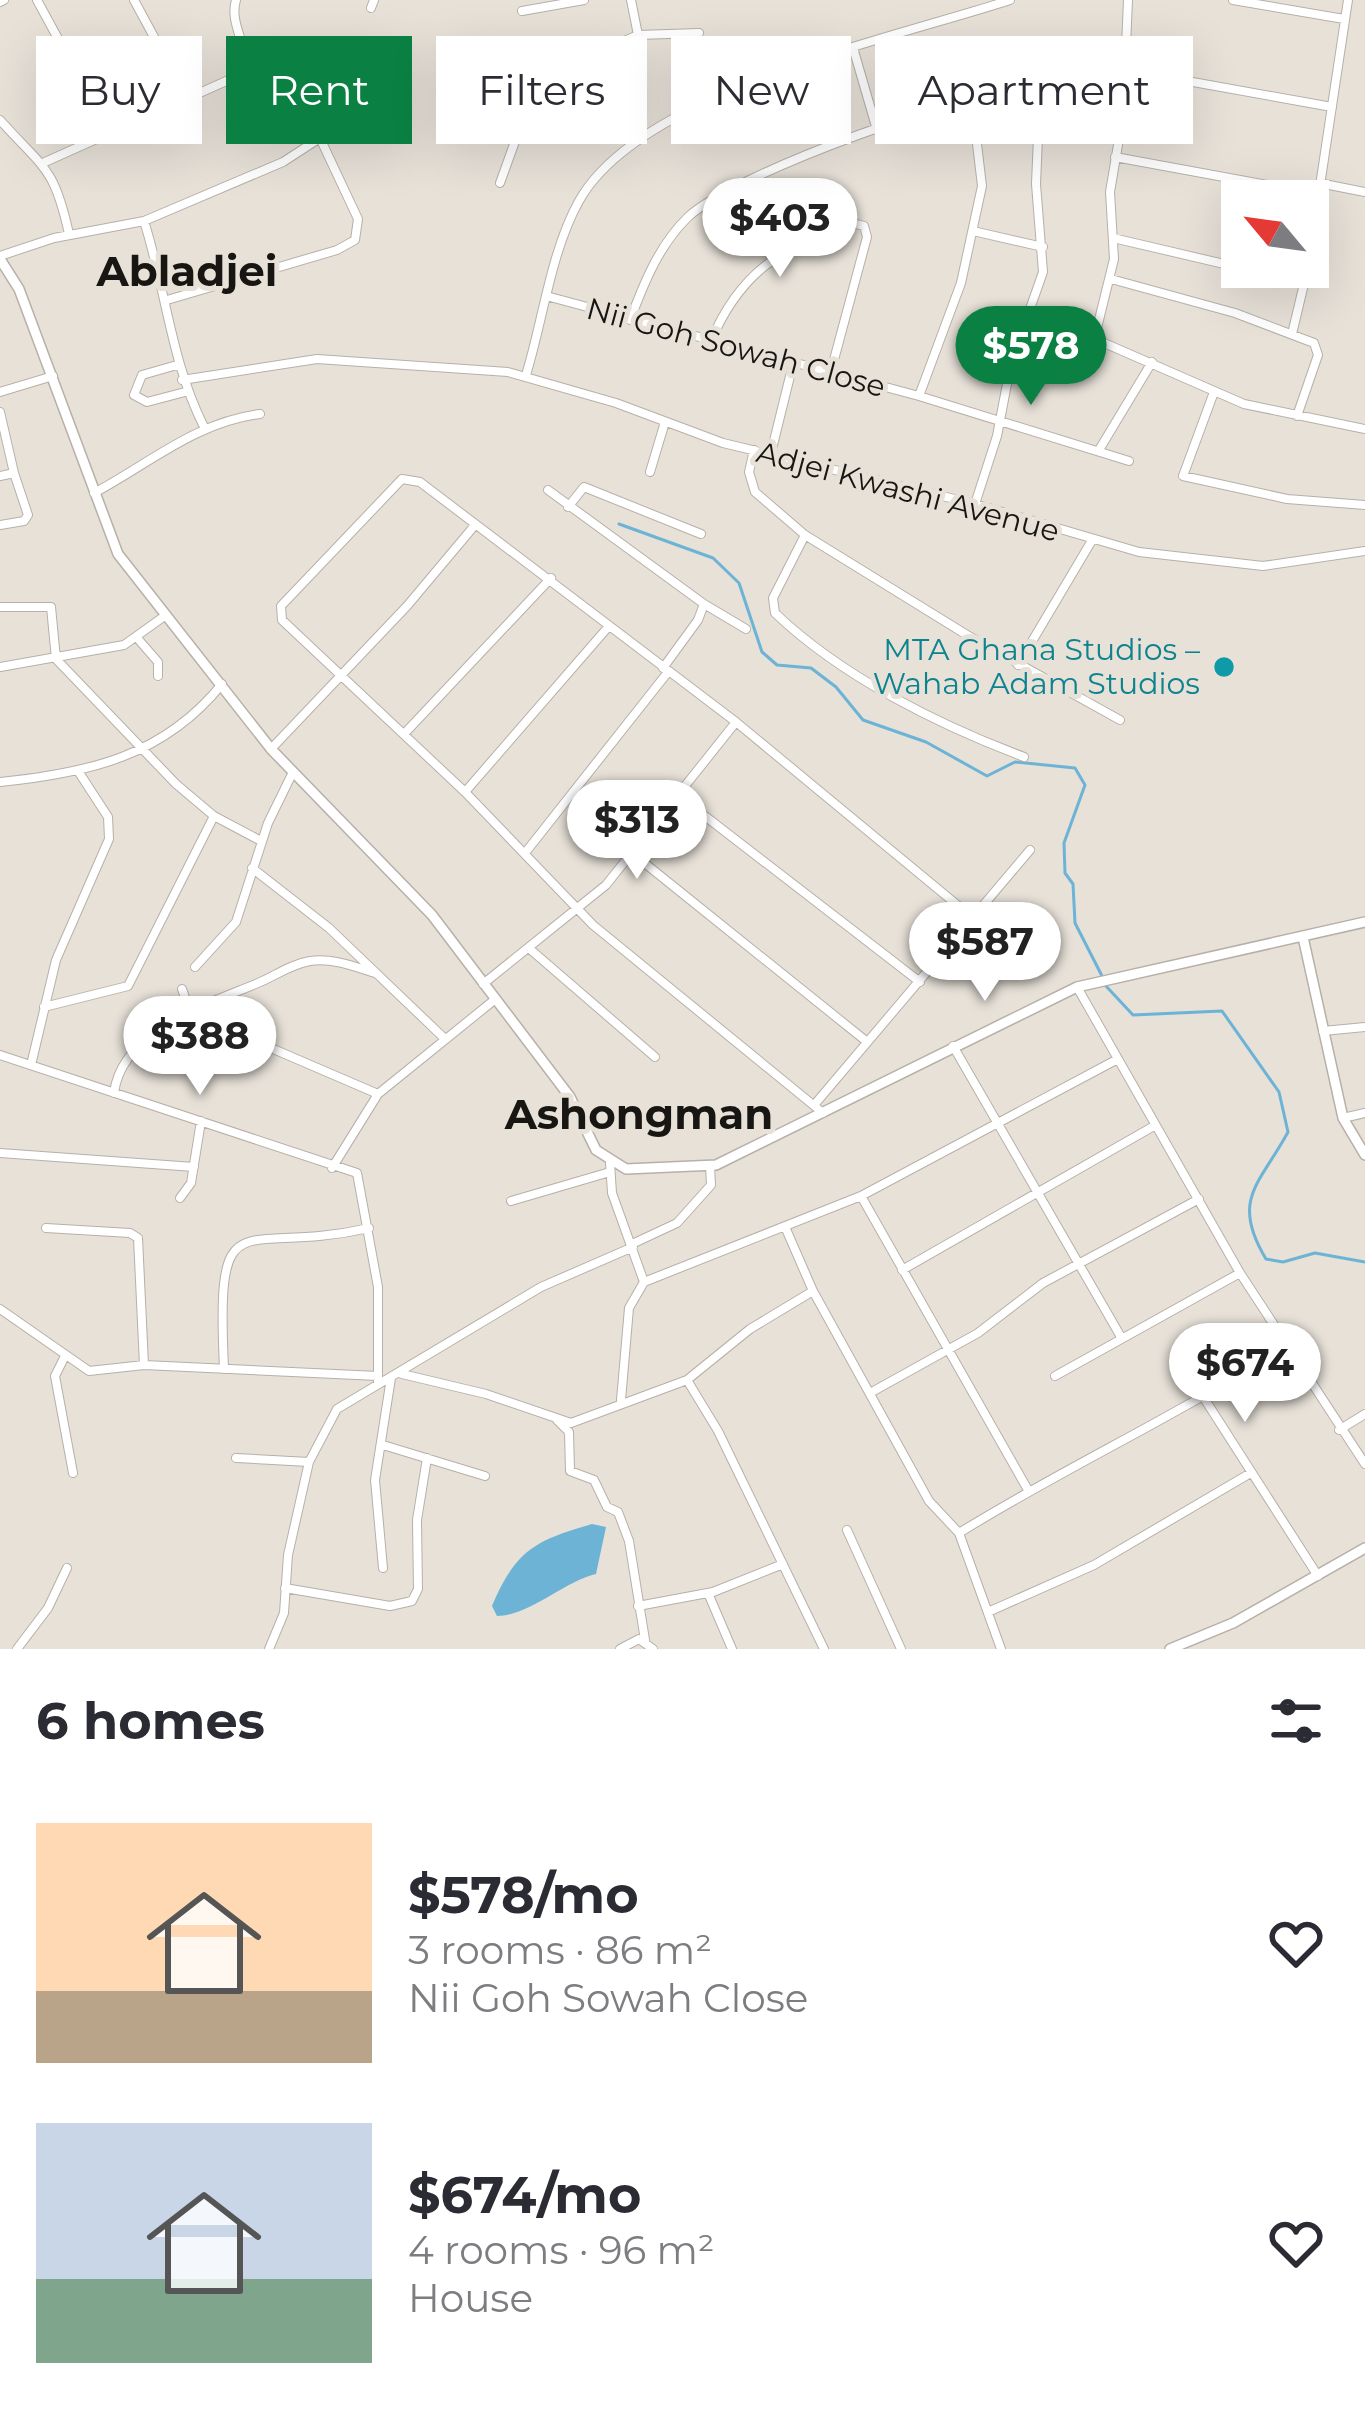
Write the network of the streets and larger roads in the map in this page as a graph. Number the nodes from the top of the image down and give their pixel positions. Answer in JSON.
{"nodes":[{"id":1,"x":37,"y":0,"type":"edge"},
{"id":2,"x":134,"y":0,"type":"edge"},
{"id":3,"x":236,"y":0,"type":"edge"},
{"id":4,"x":584,"y":0,"type":"edge"},
{"id":5,"x":631,"y":0,"type":"edge"},
{"id":6,"x":1010,"y":0,"type":"edge"},
{"id":7,"x":1128,"y":0,"type":"edge"},
{"id":8,"x":1233,"y":0,"type":"edge"},
{"id":9,"x":1348,"y":0,"type":"edge"},
{"id":10,"x":522,"y":10,"type":"dead end"},
{"id":11,"x":1344,"y":19,"type":"junction"},
{"id":12,"x":699,"y":33,"type":"dead end"},
{"id":13,"x":638,"y":35,"type":"joint"},
{"id":14,"x":57,"y":36,"type":"edge"},
{"id":15,"x":153,"y":36,"type":"edge"},
{"id":16,"x":1127,"y":36,"type":"edge"},
{"id":17,"x":854,"y":51,"type":"junction"},
{"id":18,"x":1193,"y":82,"type":"edge"},
{"id":19,"x":202,"y":90,"type":"edge"},
{"id":20,"x":1333,"y":107,"type":"junction"},
{"id":21,"x":0,"y":120,"type":"edge"},
{"id":22,"x":875,"y":123,"type":"edge"},
{"id":23,"x":875,"y":131,"type":"edge"},
{"id":24,"x":83,"y":144,"type":"edge"},
{"id":25,"x":310,"y":144,"type":"edge"},
{"id":26,"x":323,"y":144,"type":"edge"},
{"id":27,"x":514,"y":144,"type":"edge"},
{"id":28,"x":977,"y":144,"type":"edge"},
{"id":29,"x":1039,"y":144,"type":"edge"},
{"id":30,"x":1117,"y":144,"type":"edge"},
{"id":31,"x":1115,"y":158,"type":"junction"},
{"id":32,"x":45,"y":162,"type":"junction"},
{"id":33,"x":1258,"y":180,"type":"edge"},
{"id":34,"x":1324,"y":180,"type":"edge"},
{"id":35,"x":500,"y":183,"type":"dead end"},
{"id":36,"x":1329,"y":190,"type":"edge"},
{"id":37,"x":1365,"y":192,"type":"edge"},
{"id":38,"x":144,"y":221,"type":"junction"},
{"id":39,"x":973,"y":231,"type":"junction"},
{"id":40,"x":69,"y":234,"type":"junction"},
{"id":41,"x":1113,"y":238,"type":"junction"},
{"id":42,"x":1043,"y":247,"type":"junction"},
{"id":43,"x":0,"y":257,"type":"edge"},
{"id":44,"x":1221,"y":263,"type":"edge"},
{"id":45,"x":1112,"y":279,"type":"junction"},
{"id":46,"x":1303,"y":288,"type":"edge"},
{"id":47,"x":550,"y":297,"type":"junction"},
{"id":48,"x":167,"y":300,"type":"junction"},
{"id":49,"x":1033,"y":312,"type":"junction"},
{"id":50,"x":630,"y":320,"type":"junction"},
{"id":51,"x":1292,"y":334,"type":"junction"},
{"id":52,"x":1095,"y":336,"type":"junction"},
{"id":53,"x":710,"y":343,"type":"junction"},
{"id":54,"x":1151,"y":362,"type":"junction"},
{"id":55,"x":793,"y":364,"type":"junction"},
{"id":56,"x":177,"y":365,"type":"junction"},
{"id":57,"x":831,"y":372,"type":"junction"},
{"id":58,"x":526,"y":375,"type":"junction"},
{"id":59,"x":53,"y":376,"type":"junction"},
{"id":60,"x":182,"y":380,"type":"junction"},
{"id":61,"x":0,"y":392,"type":"edge"},
{"id":62,"x":185,"y":392,"type":"junction"},
{"id":63,"x":1214,"y":392,"type":"junction"},
{"id":64,"x":919,"y":396,"type":"junction"},
{"id":65,"x":0,"y":412,"type":"edge"},
{"id":66,"x":260,"y":414,"type":"dead end"},
{"id":67,"x":1298,"y":416,"type":"junction"},
{"id":68,"x":665,"y":422,"type":"junction"},
{"id":69,"x":998,"y":422,"type":"junction"},
{"id":70,"x":204,"y":427,"type":"junction"},
{"id":71,"x":1365,"y":429,"type":"edge"},
{"id":72,"x":754,"y":450,"type":"junction"},
{"id":73,"x":1099,"y":450,"type":"junction"},
{"id":74,"x":771,"y":453,"type":"junction"},
{"id":75,"x":1129,"y":461,"type":"dead end"},
{"id":76,"x":650,"y":472,"type":"dead end"},
{"id":77,"x":14,"y":473,"type":"junction"},
{"id":78,"x":0,"y":476,"type":"edge"},
{"id":79,"x":548,"y":490,"type":"dead end"},
{"id":80,"x":94,"y":493,"type":"junction"},
{"id":81,"x":574,"y":499,"type":"junction"},
{"id":82,"x":975,"y":504,"type":"junction"},
{"id":83,"x":1365,"y":505,"type":"edge"},
{"id":84,"x":475,"y":525,"type":"junction"},
{"id":85,"x":0,"y":526,"type":"edge"},
{"id":86,"x":700,"y":534,"type":"dead end"},
{"id":87,"x":805,"y":535,"type":"junction"},
{"id":88,"x":1091,"y":542,"type":"junction"},
{"id":89,"x":1365,"y":551,"type":"edge"},
{"id":90,"x":551,"y":578,"type":"junction"},
{"id":91,"x":704,"y":604,"type":"junction"},
{"id":92,"x":0,"y":608,"type":"edge"},
{"id":93,"x":168,"y":614,"type":"junction"},
{"id":94,"x":609,"y":626,"type":"junction"},
{"id":95,"x":746,"y":629,"type":"dead end"},
{"id":96,"x":138,"y":639,"type":"junction"},
{"id":97,"x":56,"y":658,"type":"junction"},
{"id":98,"x":1018,"y":665,"type":"junction"},
{"id":99,"x":0,"y":667,"type":"edge"},
{"id":100,"x":666,"y":670,"type":"junction"},
{"id":101,"x":342,"y":675,"type":"junction"},
{"id":102,"x":158,"y":676,"type":"dead end"},
{"id":103,"x":223,"y":683,"type":"junction"},
{"id":104,"x":1120,"y":720,"type":"dead end"},
{"id":105,"x":736,"y":722,"type":"junction"},
{"id":106,"x":404,"y":734,"type":"junction"},
{"id":107,"x":271,"y":749,"type":"junction"},
{"id":108,"x":141,"y":752,"type":"junction"},
{"id":109,"x":1024,"y":757,"type":"dead end"},
{"id":110,"x":80,"y":774,"type":"junction"},
{"id":111,"x":292,"y":774,"type":"junction"},
{"id":112,"x":0,"y":782,"type":"edge"},
{"id":113,"x":465,"y":791,"type":"junction"},
{"id":114,"x":680,"y":796,"type":"junction"},
{"id":115,"x":214,"y":816,"type":"junction"},
{"id":116,"x":261,"y":841,"type":"junction"},
{"id":117,"x":1030,"y":850,"type":"dead end"},
{"id":118,"x":525,"y":853,"type":"junction"},
{"id":119,"x":632,"y":854,"type":"junction"},
{"id":120,"x":252,"y":868,"type":"junction"},
{"id":121,"x":578,"y":910,"type":"junction"},
{"id":122,"x":974,"y":918,"type":"junction"},
{"id":123,"x":1365,"y":922,"type":"edge"},
{"id":124,"x":1303,"y":938,"type":"junction"},
{"id":125,"x":531,"y":950,"type":"junction"},
{"id":126,"x":196,"y":968,"type":"dead end"},
{"id":127,"x":375,"y":973,"type":"junction"},
{"id":128,"x":920,"y":982,"type":"junction"},
{"id":129,"x":482,"y":985,"type":"junction"},
{"id":130,"x":1077,"y":987,"type":"junction"},
{"id":131,"x":182,"y":988,"type":"dead end"},
{"id":132,"x":493,"y":1001,"type":"junction"},
{"id":133,"x":44,"y":1007,"type":"junction"},
{"id":134,"x":195,"y":1010,"type":"junction"},
{"id":135,"x":1365,"y":1027,"type":"edge"},
{"id":136,"x":1323,"y":1031,"type":"junction"},
{"id":137,"x":444,"y":1038,"type":"junction"},
{"id":138,"x":866,"y":1041,"type":"junction"},
{"id":139,"x":952,"y":1045,"type":"junction"},
{"id":140,"x":0,"y":1054,"type":"edge"},
{"id":141,"x":655,"y":1057,"type":"dead end"},
{"id":142,"x":1116,"y":1060,"type":"junction"},
{"id":143,"x":31,"y":1065,"type":"junction"},
{"id":144,"x":114,"y":1093,"type":"junction"},
{"id":145,"x":378,"y":1094,"type":"junction"},
{"id":146,"x":819,"y":1108,"type":"junction"},
{"id":147,"x":1365,"y":1113,"type":"edge"},
{"id":148,"x":1343,"y":1118,"type":"junction"},
{"id":149,"x":201,"y":1121,"type":"junction"},
{"id":150,"x":995,"y":1123,"type":"junction"},
{"id":151,"x":1154,"y":1126,"type":"junction"},
{"id":152,"x":347,"y":1148,"type":"junction"},
{"id":153,"x":0,"y":1153,"type":"edge"},
{"id":154,"x":1365,"y":1155,"type":"edge"},
{"id":155,"x":710,"y":1166,"type":"junction"},
{"id":156,"x":194,"y":1167,"type":"junction"},
{"id":157,"x":610,"y":1167,"type":"junction"},
{"id":158,"x":332,"y":1168,"type":"junction"},
{"id":159,"x":357,"y":1173,"type":"junction"},
{"id":160,"x":1034,"y":1192,"type":"junction"},
{"id":161,"x":861,"y":1196,"type":"junction"},
{"id":162,"x":180,"y":1198,"type":"dead end"},
{"id":163,"x":1199,"y":1199,"type":"junction"},
{"id":164,"x":511,"y":1201,"type":"dead end"},
{"id":165,"x":46,"y":1228,"type":"dead end"},
{"id":166,"x":369,"y":1228,"type":"junction"},
{"id":167,"x":786,"y":1229,"type":"junction"},
{"id":168,"x":632,"y":1246,"type":"junction"},
{"id":169,"x":1079,"y":1266,"type":"junction"},
{"id":170,"x":902,"y":1270,"type":"junction"},
{"id":171,"x":1240,"y":1273,"type":"junction"},
{"id":172,"x":644,"y":1282,"type":"junction"},
{"id":173,"x":813,"y":1291,"type":"junction"},
{"id":174,"x":0,"y":1310,"type":"edge"},
{"id":175,"x":1121,"y":1337,"type":"junction"},
{"id":176,"x":1288,"y":1344,"type":"junction"},
{"id":177,"x":950,"y":1349,"type":"junction"},
{"id":178,"x":64,"y":1358,"type":"junction"},
{"id":179,"x":144,"y":1365,"type":"junction"},
{"id":180,"x":224,"y":1369,"type":"junction"},
{"id":181,"x":396,"y":1375,"type":"junction"},
{"id":182,"x":1055,"y":1376,"type":"dead end"},
{"id":183,"x":378,"y":1380,"type":"junction"},
{"id":184,"x":687,"y":1380,"type":"junction"},
{"id":185,"x":870,"y":1393,"type":"junction"},
{"id":186,"x":1204,"y":1398,"type":"junction"},
{"id":187,"x":621,"y":1400,"type":"junction"},
{"id":188,"x":1365,"y":1414,"type":"edge"},
{"id":189,"x":556,"y":1419,"type":"junction"},
{"id":190,"x":1339,"y":1430,"type":"junction"},
{"id":191,"x":383,"y":1445,"type":"junction"},
{"id":192,"x":236,"y":1458,"type":"dead end"},
{"id":193,"x":428,"y":1458,"type":"junction"},
{"id":194,"x":309,"y":1462,"type":"junction"},
{"id":195,"x":1365,"y":1464,"type":"edge"},
{"id":196,"x":73,"y":1473,"type":"dead end"},
{"id":197,"x":1249,"y":1474,"type":"junction"},
{"id":198,"x":485,"y":1476,"type":"dead end"},
{"id":199,"x":1028,"y":1490,"type":"junction"},
{"id":200,"x":847,"y":1530,"type":"dead end"},
{"id":201,"x":959,"y":1533,"type":"junction"},
{"id":202,"x":1365,"y":1548,"type":"edge"},
{"id":203,"x":784,"y":1564,"type":"junction"},
{"id":204,"x":67,"y":1568,"type":"dead end"},
{"id":205,"x":383,"y":1568,"type":"dead end"},
{"id":206,"x":1318,"y":1576,"type":"junction"},
{"id":207,"x":285,"y":1588,"type":"junction"},
{"id":208,"x":708,"y":1593,"type":"junction"},
{"id":209,"x":638,"y":1606,"type":"junction"},
{"id":210,"x":988,"y":1612,"type":"junction"},
{"id":211,"x":645,"y":1640,"type":"junction"},
{"id":212,"x":1204,"y":1643,"type":"edge"},
{"id":213,"x":17,"y":1649,"type":"edge"},
{"id":214,"x":269,"y":1649,"type":"edge"},
{"id":215,"x":620,"y":1649,"type":"edge"},
{"id":216,"x":653,"y":1649,"type":"edge"},
{"id":217,"x":732,"y":1649,"type":"edge"},
{"id":218,"x":824,"y":1649,"type":"edge"},
{"id":219,"x":901,"y":1649,"type":"edge"},
{"id":220,"x":1000,"y":1649,"type":"edge"},
{"id":221,"x":1170,"y":1649,"type":"edge"}],
"edges":[{"from":1,"to":14,"type":"street"},
{"from":2,"to":15,"type":"street"},
{"from":3,"to":19,"type":"street"},
{"from":4,"to":10,"type":"street"},
{"from":5,"to":13,"type":"street"},
{"from":6,"to":17,"type":"street"},
{"from":7,"to":16,"type":"street"},
{"from":8,"to":11,"type":"street"},
{"from":9,"to":11,"type":"street"},
{"from":11,"to":20,"type":"street"},
{"from":12,"to":13,"type":"street"},
{"from":17,"to":22,"type":"street"},
{"from":17,"to":47,"type":"street"},
{"from":18,"to":20,"type":"street"},
{"from":20,"to":34,"type":"street"},
{"from":21,"to":32,"type":"street"},
{"from":23,"to":50,"type":"street"},
{"from":24,"to":32,"type":"street"},
{"from":25,"to":38,"type":"street"},
{"from":26,"to":48,"type":"street"},
{"from":27,"to":35,"type":"street"},
{"from":28,"to":39,"type":"street"},
{"from":29,"to":42,"type":"street"},
{"from":30,"to":31,"type":"street"},
{"from":31,"to":33,"type":"street"},
{"from":31,"to":41,"type":"street"},
{"from":32,"to":40,"type":"street"},
{"from":36,"to":37,"type":"street"},
{"from":38,"to":40,"type":"street"},
{"from":38,"to":48,"type":"street"},
{"from":39,"to":42,"type":"street"},
{"from":39,"to":64,"type":"street"},
{"from":40,"to":43,"type":"street"},
{"from":41,"to":44,"type":"street"},
{"from":41,"to":45,"type":"street"},
{"from":42,"to":49,"type":"street"},
{"from":43,"to":59,"type":"street"},
{"from":45,"to":51,"type":"street"},
{"from":45,"to":52,"type":"street"},
{"from":46,"to":51,"type":"street"},
{"from":47,"to":50,"type":"street","name":"Nii Goh Sowah Close"},
{"from":47,"to":58,"type":"street"},
{"from":48,"to":56,"type":"street"},
{"from":49,"to":52,"type":"street"},
{"from":49,"to":69,"type":"street"},
{"from":50,"to":53,"type":"street","name":"Nii Goh Sowah Close"},
{"from":51,"to":67,"type":"street"},
{"from":52,"to":54,"type":"street"},
{"from":53,"to":55,"type":"street","name":"Nii Goh Sowah Close"},
{"from":53,"to":57,"type":"street"},
{"from":54,"to":63,"type":"street"},
{"from":54,"to":73,"type":"street"},
{"from":55,"to":57,"type":"street","name":"Nii Goh Sowah Close"},
{"from":55,"to":74,"type":"street"},
{"from":56,"to":60,"type":"street"},
{"from":56,"to":62,"type":"street"},
{"from":57,"to":64,"type":"street","name":"Nii Goh Sowah Close"},
{"from":58,"to":60,"type":"street","name":"Adjei Kwashi Avenue"},
{"from":58,"to":68,"type":"street","name":"Adjei Kwashi Avenue"},
{"from":59,"to":61,"type":"street"},
{"from":59,"to":80,"type":"street"},
{"from":60,"to":62,"type":"street"},
{"from":62,"to":70,"type":"street"},
{"from":63,"to":67,"type":"street"},
{"from":63,"to":83,"type":"street"},
{"from":64,"to":69,"type":"street","name":"Nii Goh Sowah Close"},
{"from":65,"to":77,"type":"street"},
{"from":66,"to":70,"type":"street"},
{"from":67,"to":71,"type":"street"},
{"from":68,"to":72,"type":"street","name":"Adjei Kwashi Avenue"},
{"from":68,"to":76,"type":"street"},
{"from":69,"to":73,"type":"street","name":"Nii Goh Sowah Close"},
{"from":69,"to":82,"type":"street"},
{"from":70,"to":80,"type":"street"},
{"from":72,"to":74,"type":"street","name":"Adjei Kwashi Avenue"},
{"from":72,"to":87,"type":"street"},
{"from":73,"to":75,"type":"street","name":"Nii Goh Sowah Close"},
{"from":74,"to":82,"type":"street","name":"Adjei Kwashi Avenue"},
{"from":77,"to":78,"type":"street"},
{"from":77,"to":85,"type":"street"},
{"from":79,"to":81,"type":"street"},
{"from":80,"to":93,"type":"street"},
{"from":81,"to":86,"type":"street"},
{"from":81,"to":91,"type":"street"},
{"from":82,"to":88,"type":"street","name":"Adjei Kwashi Avenue"},
{"from":84,"to":90,"type":"street"},
{"from":84,"to":101,"type":"street"},
{"from":84,"to":101,"type":"street"},
{"from":87,"to":98,"type":"street"},
{"from":87,"to":109,"type":"street"},
{"from":88,"to":89,"type":"street","name":"Adjei Kwashi Avenue"},
{"from":88,"to":98,"type":"street"},
{"from":90,"to":94,"type":"street"},
{"from":90,"to":106,"type":"street"},
{"from":91,"to":95,"type":"street"},
{"from":91,"to":100,"type":"street"},
{"from":92,"to":97,"type":"street"},
{"from":93,"to":96,"type":"street"},
{"from":93,"to":103,"type":"street"},
{"from":94,"to":100,"type":"street"},
{"from":94,"to":113,"type":"street"},
{"from":96,"to":97,"type":"street"},
{"from":96,"to":102,"type":"street"},
{"from":97,"to":99,"type":"street"},
{"from":97,"to":108,"type":"street"},
{"from":98,"to":104,"type":"street"},
{"from":100,"to":105,"type":"street"},
{"from":100,"to":118,"type":"street"},
{"from":101,"to":106,"type":"street"},
{"from":101,"to":107,"type":"street"},
{"from":103,"to":107,"type":"street"},
{"from":103,"to":108,"type":"street"},
{"from":105,"to":114,"type":"street"},
{"from":105,"to":122,"type":"street"},
{"from":106,"to":113,"type":"street"},
{"from":107,"to":111,"type":"street"},
{"from":108,"to":110,"type":"street"},
{"from":108,"to":115,"type":"street"},
{"from":110,"to":112,"type":"street"},
{"from":110,"to":133,"type":"street"},
{"from":111,"to":116,"type":"street"},
{"from":111,"to":129,"type":"street"},
{"from":113,"to":118,"type":"street"},
{"from":114,"to":119,"type":"street"},
{"from":114,"to":128,"type":"street"},
{"from":115,"to":116,"type":"street"},
{"from":115,"to":133,"type":"street"},
{"from":116,"to":120,"type":"street"},
{"from":117,"to":122,"type":"street"},
{"from":118,"to":121,"type":"street"},
{"from":119,"to":121,"type":"street"},
{"from":119,"to":138,"type":"street"},
{"from":120,"to":126,"type":"street"},
{"from":120,"to":127,"type":"street"},
{"from":121,"to":125,"type":"street"},
{"from":121,"to":146,"type":"street"},
{"from":122,"to":128,"type":"street"},
{"from":123,"to":124,"type":"street"},
{"from":124,"to":130,"type":"street"},
{"from":124,"to":136,"type":"street"},
{"from":125,"to":129,"type":"street"},
{"from":125,"to":141,"type":"street"},
{"from":127,"to":134,"type":"street"},
{"from":127,"to":137,"type":"street"},
{"from":128,"to":138,"type":"street"},
{"from":129,"to":132,"type":"street"},
{"from":130,"to":139,"type":"street"},
{"from":130,"to":142,"type":"street"},
{"from":131,"to":134,"type":"street"},
{"from":132,"to":137,"type":"street"},
{"from":132,"to":157,"type":"street"},
{"from":133,"to":143,"type":"street"},
{"from":134,"to":144,"type":"street"},
{"from":134,"to":145,"type":"street"},
{"from":135,"to":136,"type":"street"},
{"from":136,"to":148,"type":"street"},
{"from":137,"to":145,"type":"street"},
{"from":138,"to":146,"type":"street"},
{"from":139,"to":146,"type":"street"},
{"from":139,"to":150,"type":"street"},
{"from":140,"to":143,"type":"street"},
{"from":142,"to":150,"type":"street"},
{"from":142,"to":151,"type":"street"},
{"from":143,"to":144,"type":"street"},
{"from":144,"to":149,"type":"street"},
{"from":145,"to":152,"type":"street"},
{"from":146,"to":155,"type":"street"},
{"from":147,"to":148,"type":"street"},
{"from":148,"to":154,"type":"street"},
{"from":149,"to":156,"type":"street"},
{"from":149,"to":158,"type":"street"},
{"from":150,"to":160,"type":"street"},
{"from":150,"to":161,"type":"street"},
{"from":151,"to":160,"type":"street"},
{"from":151,"to":163,"type":"street"},
{"from":152,"to":158,"type":"street"},
{"from":152,"to":159,"type":"street"},
{"from":153,"to":156,"type":"street"},
{"from":155,"to":157,"type":"street"},
{"from":155,"to":168,"type":"street"},
{"from":156,"to":162,"type":"street"},
{"from":157,"to":164,"type":"street"},
{"from":157,"to":168,"type":"street"},
{"from":158,"to":159,"type":"street"},
{"from":159,"to":166,"type":"street"},
{"from":160,"to":169,"type":"street"},
{"from":160,"to":170,"type":"street"},
{"from":161,"to":167,"type":"street"},
{"from":161,"to":170,"type":"street"},
{"from":163,"to":169,"type":"street"},
{"from":163,"to":171,"type":"street"},
{"from":165,"to":179,"type":"street"},
{"from":166,"to":180,"type":"street"},
{"from":166,"to":183,"type":"street"},
{"from":167,"to":172,"type":"street"},
{"from":167,"to":173,"type":"street"},
{"from":168,"to":172,"type":"street"},
{"from":168,"to":181,"type":"street"},
{"from":169,"to":175,"type":"street"},
{"from":169,"to":177,"type":"street"},
{"from":170,"to":177,"type":"street"},
{"from":171,"to":175,"type":"street"},
{"from":171,"to":176,"type":"street"},
{"from":172,"to":187,"type":"street"},
{"from":173,"to":184,"type":"street"},
{"from":173,"to":185,"type":"street"},
{"from":174,"to":178,"type":"street"},
{"from":175,"to":182,"type":"street"},
{"from":176,"to":186,"type":"street"},
{"from":176,"to":190,"type":"street"},
{"from":177,"to":185,"type":"street"},
{"from":177,"to":199,"type":"street"},
{"from":178,"to":179,"type":"street"},
{"from":178,"to":196,"type":"street"},
{"from":179,"to":180,"type":"street"},
{"from":180,"to":183,"type":"street"},
{"from":181,"to":183,"type":"street"},
{"from":181,"to":189,"type":"street"},
{"from":181,"to":191,"type":"street"},
{"from":183,"to":194,"type":"street"},
{"from":184,"to":187,"type":"street"},
{"from":184,"to":203,"type":"street"},
{"from":185,"to":201,"type":"street"},
{"from":186,"to":197,"type":"street"},
{"from":186,"to":199,"type":"street"},
{"from":187,"to":189,"type":"street"},
{"from":188,"to":190,"type":"street"},
{"from":189,"to":209,"type":"street"},
{"from":190,"to":195,"type":"street"},
{"from":191,"to":193,"type":"street"},
{"from":191,"to":205,"type":"street"},
{"from":192,"to":194,"type":"street"},
{"from":193,"to":198,"type":"street"},
{"from":193,"to":207,"type":"street"},
{"from":194,"to":207,"type":"street"},
{"from":197,"to":206,"type":"street"},
{"from":197,"to":210,"type":"street"},
{"from":199,"to":201,"type":"street"},
{"from":200,"to":219,"type":"street"},
{"from":201,"to":210,"type":"street"},
{"from":202,"to":206,"type":"street"},
{"from":203,"to":208,"type":"street"},
{"from":203,"to":218,"type":"street"},
{"from":204,"to":213,"type":"street"},
{"from":206,"to":212,"type":"street"},
{"from":207,"to":214,"type":"street"},
{"from":208,"to":209,"type":"street"},
{"from":208,"to":217,"type":"street"},
{"from":209,"to":211,"type":"street"},
{"from":210,"to":220,"type":"street"},
{"from":211,"to":215,"type":"street"},
{"from":211,"to":216,"type":"street"},
{"from":212,"to":221,"type":"street"}]}
